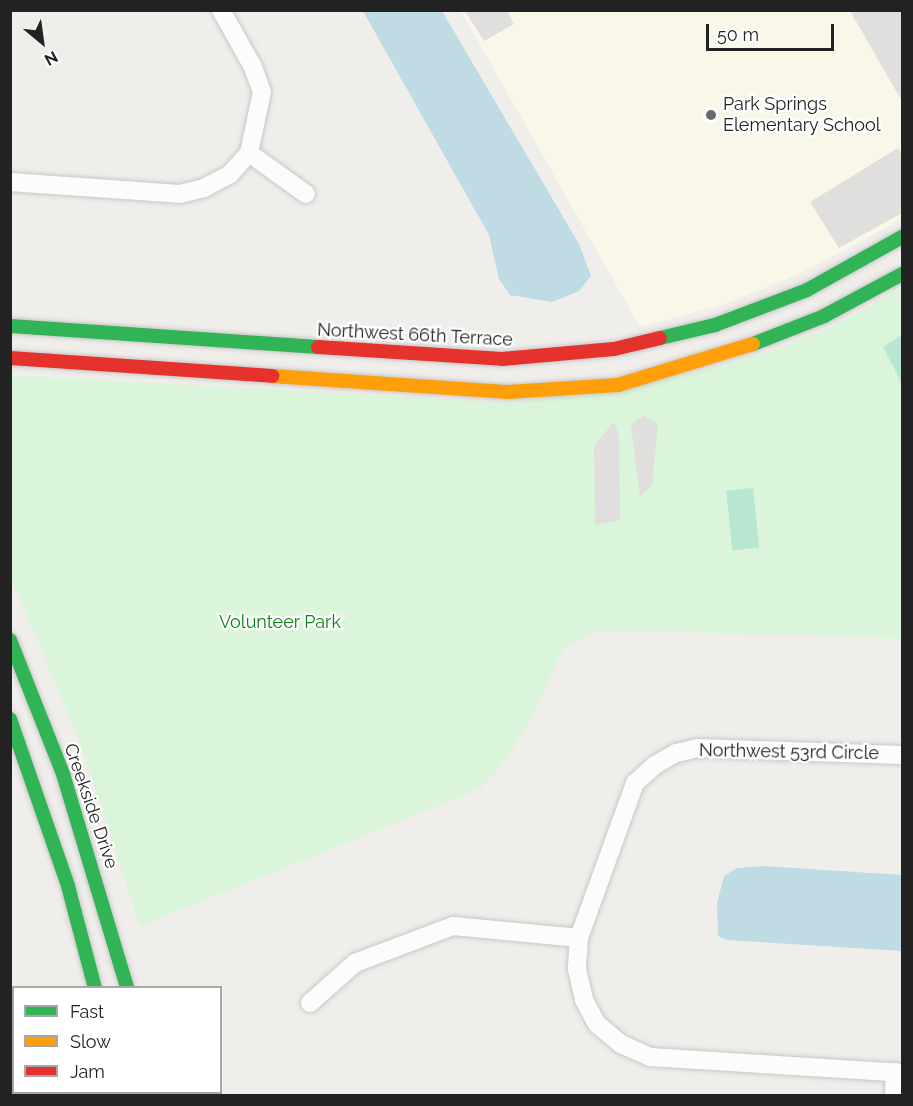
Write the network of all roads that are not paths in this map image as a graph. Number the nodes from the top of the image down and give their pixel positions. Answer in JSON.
{"nodes":[{"id":1,"x":221,"y":10,"type":"edge"},
{"id":2,"x":249,"y":153,"type":"junction"},
{"id":3,"x":10,"y":183,"type":"edge"},
{"id":4,"x":306,"y":194,"type":"dead end"},
{"id":5,"x":903,"y":237,"type":"edge"},
{"id":6,"x":903,"y":274,"type":"edge"},
{"id":7,"x":10,"y":326,"type":"edge"},
{"id":8,"x":10,"y":358,"type":"edge"},
{"id":9,"x":10,"y":640,"type":"edge"},
{"id":10,"x":10,"y":719,"type":"edge"},
{"id":11,"x":903,"y":755,"type":"edge"},
{"id":12,"x":579,"y":938,"type":"junction"},
{"id":13,"x":95,"y":986,"type":"edge"},
{"id":14,"x":127,"y":986,"type":"edge"},
{"id":15,"x":309,"y":1003,"type":"dead end"},
{"id":16,"x":899,"y":1072,"type":"edge"},
{"id":17,"x":894,"y":1095,"type":"edge"}],
"edges":[{"from":1,"to":2,"type":"street"},
{"from":2,"to":3,"type":"street"},
{"from":2,"to":4,"type":"street"},
{"from":5,"to":7,"type":"street","name":"Northwest 66th Terrace"},
{"from":6,"to":8,"type":"street"},
{"from":9,"to":14,"type":"street","name":"Creekside Drive"},
{"from":10,"to":13,"type":"street"},
{"from":11,"to":12,"type":"street","name":"Northwest 53rd Circle"},
{"from":12,"to":15,"type":"street"},
{"from":12,"to":16,"type":"street","name":"Northwest 53rd Circle"},
{"from":16,"to":17,"type":"street"}]}
